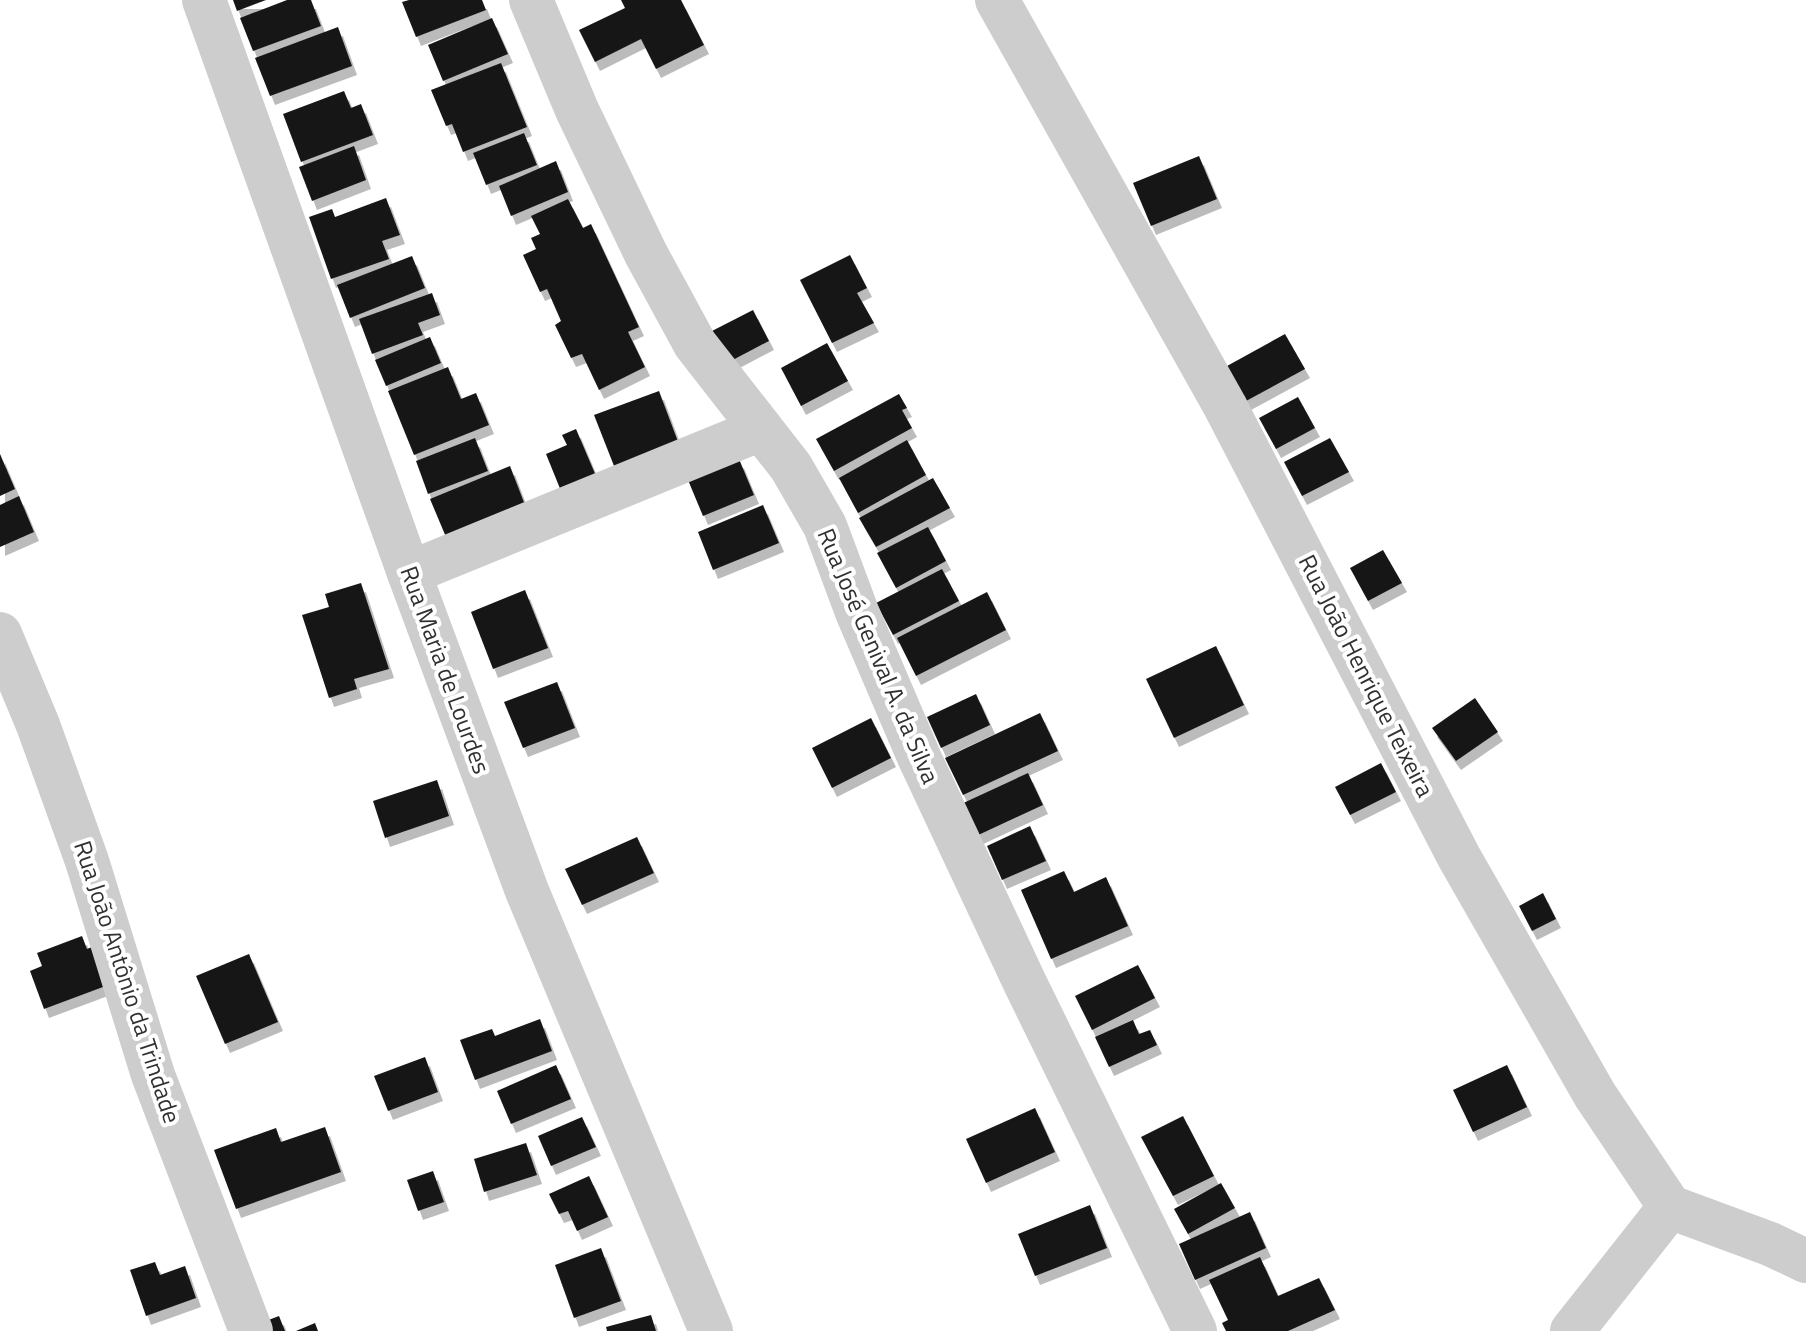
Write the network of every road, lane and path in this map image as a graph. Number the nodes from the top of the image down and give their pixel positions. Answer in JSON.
{"nodes":[{"id":1,"x":204,"y":0,"type":"edge"},
{"id":2,"x":531,"y":0,"type":"edge"},
{"id":3,"x":997,"y":0,"type":"edge"},
{"id":4,"x":761,"y":429,"type":"junction"},
{"id":5,"x":409,"y":573,"type":"junction"},
{"id":6,"x":0,"y":634,"type":"edge"},
{"id":7,"x":1670,"y":1207,"type":"junction"},
{"id":8,"x":1806,"y":1261,"type":"edge"},
{"id":9,"x":251,"y":1331,"type":"edge"},
{"id":10,"x":711,"y":1331,"type":"edge"},
{"id":11,"x":1195,"y":1331,"type":"edge"},
{"id":12,"x":1572,"y":1331,"type":"edge"}],
"edges":[{"from":1,"to":5,"type":"street","name":"Rua Maria de Lourdes"},
{"from":2,"to":4,"type":"street","name":"Rua José Genival A. da Silva"},
{"from":3,"to":7,"type":"street","name":"Rua João Henrique Teixeira"},
{"from":4,"to":5,"type":"street"},
{"from":4,"to":11,"type":"street","name":"Rua José Genival A. da Silva"},
{"from":5,"to":10,"type":"street","name":"Rua Maria de Lourdes"},
{"from":6,"to":9,"type":"street","name":"Rua João Antônio da Trindade"},
{"from":7,"to":8,"type":"street"},
{"from":7,"to":12,"type":"street"}]}
